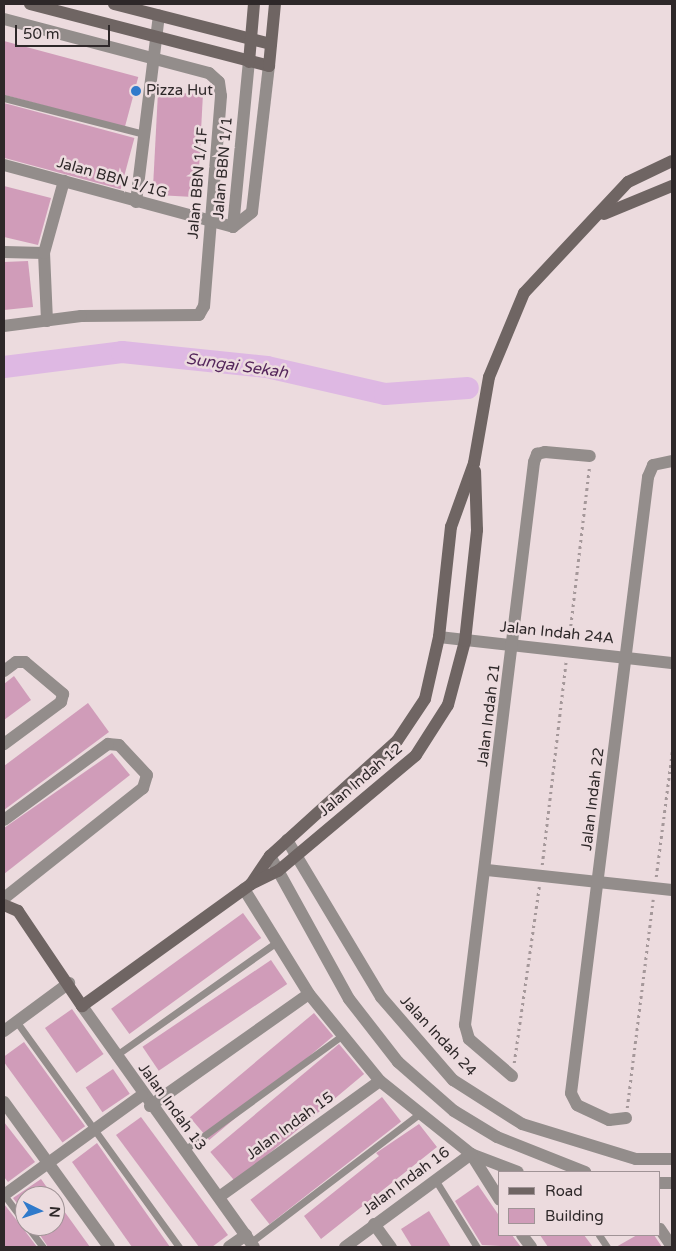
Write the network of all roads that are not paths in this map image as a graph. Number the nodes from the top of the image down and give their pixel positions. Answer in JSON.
{"nodes":[{"id":1,"x":30,"y":4,"type":"edge"},
{"id":2,"x":114,"y":4,"type":"edge"},
{"id":3,"x":254,"y":4,"type":"edge"},
{"id":4,"x":275,"y":4,"type":"edge"},
{"id":5,"x":159,"y":15,"type":"junction"},
{"id":6,"x":4,"y":19,"type":"edge"},
{"id":7,"x":156,"y":36,"type":"junction"},
{"id":8,"x":251,"y":40,"type":"junction"},
{"id":9,"x":271,"y":44,"type":"junction"},
{"id":10,"x":154,"y":59,"type":"junction"},
{"id":11,"x":249,"y":62,"type":"junction"},
{"id":12,"x":269,"y":66,"type":"junction"},
{"id":13,"x":4,"y":98,"type":"edge"},
{"id":14,"x":144,"y":134,"type":"junction"},
{"id":15,"x":672,"y":161,"type":"edge"},
{"id":16,"x":4,"y":165,"type":"edge"},
{"id":17,"x":64,"y":181,"type":"junction"},
{"id":18,"x":672,"y":186,"type":"edge"},
{"id":19,"x":136,"y":202,"type":"junction"},
{"id":20,"x":602,"y":215,"type":"junction"},
{"id":21,"x":211,"y":223,"type":"junction"},
{"id":22,"x":233,"y":227,"type":"junction"},
{"id":23,"x":4,"y":252,"type":"edge"},
{"id":24,"x":44,"y":252,"type":"junction"},
{"id":25,"x":46,"y":321,"type":"junction"},
{"id":26,"x":4,"y":326,"type":"edge"},
{"id":27,"x":590,"y":456,"type":"road end"},
{"id":28,"x":672,"y":461,"type":"edge"},
{"id":29,"x":474,"y":463,"type":"junction"},
{"id":30,"x":439,"y":637,"type":"junction"},
{"id":31,"x":465,"y":641,"type":"junction"},
{"id":32,"x":513,"y":644,"type":"junction"},
{"id":33,"x":627,"y":656,"type":"junction"},
{"id":34,"x":672,"y":663,"type":"edge"},
{"id":35,"x":4,"y":671,"type":"edge"},
{"id":36,"x":4,"y":744,"type":"edge"},
{"id":37,"x":4,"y":820,"type":"edge"},
{"id":38,"x":287,"y":840,"type":"junction"},
{"id":39,"x":296,"y":855,"type":"junction"},
{"id":40,"x":270,"y":856,"type":"junction"},
{"id":41,"x":487,"y":870,"type":"junction"},
{"id":42,"x":278,"y":871,"type":"junction"},
{"id":43,"x":600,"y":882,"type":"junction"},
{"id":44,"x":248,"y":886,"type":"junction"},
{"id":45,"x":672,"y":890,"type":"edge"},
{"id":46,"x":4,"y":898,"type":"edge"},
{"id":47,"x":4,"y":905,"type":"edge"},
{"id":48,"x":275,"y":943,"type":"junction"},
{"id":49,"x":68,"y":983,"type":"junction"},
{"id":50,"x":309,"y":994,"type":"junction"},
{"id":51,"x":82,"y":1006,"type":"junction"},
{"id":52,"x":16,"y":1021,"type":"junction"},
{"id":53,"x":4,"y":1031,"type":"edge"},
{"id":54,"x":340,"y":1037,"type":"junction"},
{"id":55,"x":115,"y":1056,"type":"junction"},
{"id":56,"x":512,"y":1076,"type":"road end"},
{"id":57,"x":380,"y":1081,"type":"junction"},
{"id":58,"x":142,"y":1095,"type":"junction"},
{"id":59,"x":4,"y":1102,"type":"edge"},
{"id":60,"x":150,"y":1106,"type":"junction"},
{"id":61,"x":419,"y":1114,"type":"junction"},
{"id":62,"x":626,"y":1118,"type":"road end"},
{"id":63,"x":94,"y":1128,"type":"junction"},
{"id":64,"x":183,"y":1151,"type":"junction"},
{"id":65,"x":471,"y":1154,"type":"junction"},
{"id":66,"x":672,"y":1159,"type":"edge"},
{"id":67,"x":47,"y":1163,"type":"junction"},
{"id":68,"x":515,"y":1171,"type":"edge"},
{"id":69,"x":583,"y":1171,"type":"edge"},
{"id":70,"x":436,"y":1181,"type":"junction"},
{"id":71,"x":4,"y":1195,"type":"edge"},
{"id":72,"x":219,"y":1197,"type":"junction"},
{"id":73,"x":498,"y":1197,"type":"edge"},
{"id":74,"x":15,"y":1210,"type":"edge"},
{"id":75,"x":374,"y":1224,"type":"junction"},
{"id":76,"x":661,"y":1230,"type":"edge"},
{"id":77,"x":34,"y":1236,"type":"edge"},
{"id":78,"x":523,"y":1236,"type":"edge"},
{"id":79,"x":599,"y":1236,"type":"edge"},
{"id":80,"x":250,"y":1242,"type":"edge"},
{"id":81,"x":43,"y":1247,"type":"edge"},
{"id":82,"x":109,"y":1247,"type":"edge"},
{"id":83,"x":179,"y":1247,"type":"edge"},
{"id":84,"x":229,"y":1247,"type":"edge"},
{"id":85,"x":345,"y":1247,"type":"edge"},
{"id":86,"x":391,"y":1247,"type":"edge"},
{"id":87,"x":477,"y":1247,"type":"edge"},
{"id":88,"x":531,"y":1247,"type":"edge"},
{"id":89,"x":607,"y":1247,"type":"edge"},
{"id":90,"x":672,"y":1247,"type":"edge"}],
"edges":[{"from":1,"to":7,"type":"street"},
{"from":2,"to":5,"type":"street"},
{"from":3,"to":8,"type":"street","name":"Jalan BBN 1/1"},
{"from":4,"to":9,"type":"street","name":"Jalan BBN 1/1"},
{"from":5,"to":7,"type":"street"},
{"from":5,"to":8,"type":"street"},
{"from":6,"to":10,"type":"street","name":"Jalan BBN 1/1F"},
{"from":7,"to":10,"type":"street"},
{"from":7,"to":11,"type":"street"},
{"from":8,"to":9,"type":"street"},
{"from":8,"to":11,"type":"street","name":"Jalan BBN 1/1"},
{"from":9,"to":12,"type":"street","name":"Jalan BBN 1/1"},
{"from":10,"to":14,"type":"street"},
{"from":10,"to":21,"type":"street","name":"Jalan BBN 1/1F"},
{"from":11,"to":12,"type":"street"},
{"from":11,"to":22,"type":"street","name":"Jalan BBN 1/1"},
{"from":12,"to":22,"type":"street","name":"Jalan BBN 1/1"},
{"from":13,"to":14,"type":"lane"},
{"from":14,"to":19,"type":"street"},
{"from":15,"to":20,"type":"street","name":"Jalan Indah 12"},
{"from":16,"to":17,"type":"street","name":"Jalan BBN 1/1G"},
{"from":17,"to":19,"type":"street","name":"Jalan BBN 1/1G"},
{"from":17,"to":24,"type":"street"},
{"from":18,"to":20,"type":"street","name":"Jalan Indah 12"},
{"from":19,"to":21,"type":"street","name":"Jalan BBN 1/1G"},
{"from":20,"to":29,"type":"street","name":"Jalan Indah 12"},
{"from":21,"to":22,"type":"street","name":"Jalan BBN 1/1G"},
{"from":21,"to":25,"type":"street","name":"Jalan BBN 1/1F"},
{"from":23,"to":24,"type":"street"},
{"from":24,"to":25,"type":"street"},
{"from":25,"to":26,"type":"street","name":"Jalan BBN 1/1F"},
{"from":27,"to":32,"type":"street","name":"Jalan Indah 21"},
{"from":28,"to":33,"type":"street","name":"Jalan Indah 22"},
{"from":29,"to":30,"type":"street","name":"Jalan Indah 12"},
{"from":29,"to":31,"type":"street","name":"Jalan Indah 12"},
{"from":30,"to":31,"type":"street","name":"Jalan Indah 24A"},
{"from":30,"to":38,"type":"street","name":"Jalan Indah 12"},
{"from":31,"to":32,"type":"street","name":"Jalan Indah 24A"},
{"from":31,"to":39,"type":"street","name":"Jalan Indah 12"},
{"from":32,"to":33,"type":"street","name":"Jalan Indah 24A"},
{"from":32,"to":41,"type":"street","name":"Jalan Indah 21"},
{"from":33,"to":34,"type":"street","name":"Jalan Indah 24A"},
{"from":33,"to":43,"type":"street","name":"Jalan Indah 22"},
{"from":35,"to":36,"type":"street"},
{"from":37,"to":46,"type":"street"},
{"from":38,"to":39,"type":"street","name":"Jalan Indah 24"},
{"from":38,"to":40,"type":"street","name":"Jalan Indah 12"},
{"from":39,"to":42,"type":"street","name":"Jalan Indah 12"},
{"from":39,"to":66,"type":"street","name":"Jalan Indah 24"},
{"from":40,"to":42,"type":"street"},
{"from":40,"to":44,"type":"street","name":"Jalan Indah 12"},
{"from":41,"to":43,"type":"street"},
{"from":41,"to":56,"type":"street","name":"Jalan Indah 21"},
{"from":42,"to":44,"type":"street","name":"Jalan Indah 12"},
{"from":42,"to":69,"type":"street"},
{"from":43,"to":45,"type":"street"},
{"from":43,"to":62,"type":"street","name":"Jalan Indah 22"},
{"from":44,"to":48,"type":"street"},
{"from":44,"to":51,"type":"street","name":"Jalan Indah 12"},
{"from":47,"to":49,"type":"street","name":"Jalan Indah 13"},
{"from":48,"to":50,"type":"street"},
{"from":48,"to":55,"type":"lane"},
{"from":49,"to":51,"type":"street","name":"Jalan Indah 13"},
{"from":49,"to":52,"type":"street"},
{"from":50,"to":54,"type":"street"},
{"from":50,"to":60,"type":"street"},
{"from":51,"to":55,"type":"street","name":"Jalan Indah 13"},
{"from":52,"to":53,"type":"street"},
{"from":52,"to":63,"type":"lane"},
{"from":54,"to":57,"type":"street"},
{"from":54,"to":64,"type":"lane"},
{"from":55,"to":58,"type":"street","name":"Jalan Indah 13"},
{"from":57,"to":61,"type":"street"},
{"from":57,"to":72,"type":"street","name":"Jalan Indah 15"},
{"from":58,"to":60,"type":"street","name":"Jalan Indah 13"},
{"from":58,"to":63,"type":"street"},
{"from":59,"to":67,"type":"street"},
{"from":60,"to":64,"type":"street","name":"Jalan Indah 13"},
{"from":61,"to":65,"type":"street"},
{"from":61,"to":80,"type":"lane"},
{"from":63,"to":67,"type":"street"},
{"from":63,"to":83,"type":"lane"},
{"from":64,"to":72,"type":"street","name":"Jalan Indah 13"},
{"from":65,"to":68,"type":"street","name":"Jalan Indah 16"},
{"from":65,"to":70,"type":"street","name":"Jalan Indah 16"},
{"from":65,"to":73,"type":"street"},
{"from":67,"to":71,"type":"street"},
{"from":67,"to":82,"type":"street"},
{"from":70,"to":75,"type":"street","name":"Jalan Indah 16"},
{"from":70,"to":87,"type":"lane"},
{"from":71,"to":74,"type":"lane"},
{"from":72,"to":80,"type":"street","name":"Jalan Indah 13"},
{"from":75,"to":85,"type":"street","name":"Jalan Indah 16"},
{"from":75,"to":86,"type":"street"},
{"from":76,"to":90,"type":"street"},
{"from":77,"to":81,"type":"lane"},
{"from":78,"to":88,"type":"street"},
{"from":79,"to":89,"type":"lane"},
{"from":80,"to":84,"type":"street"}]}
